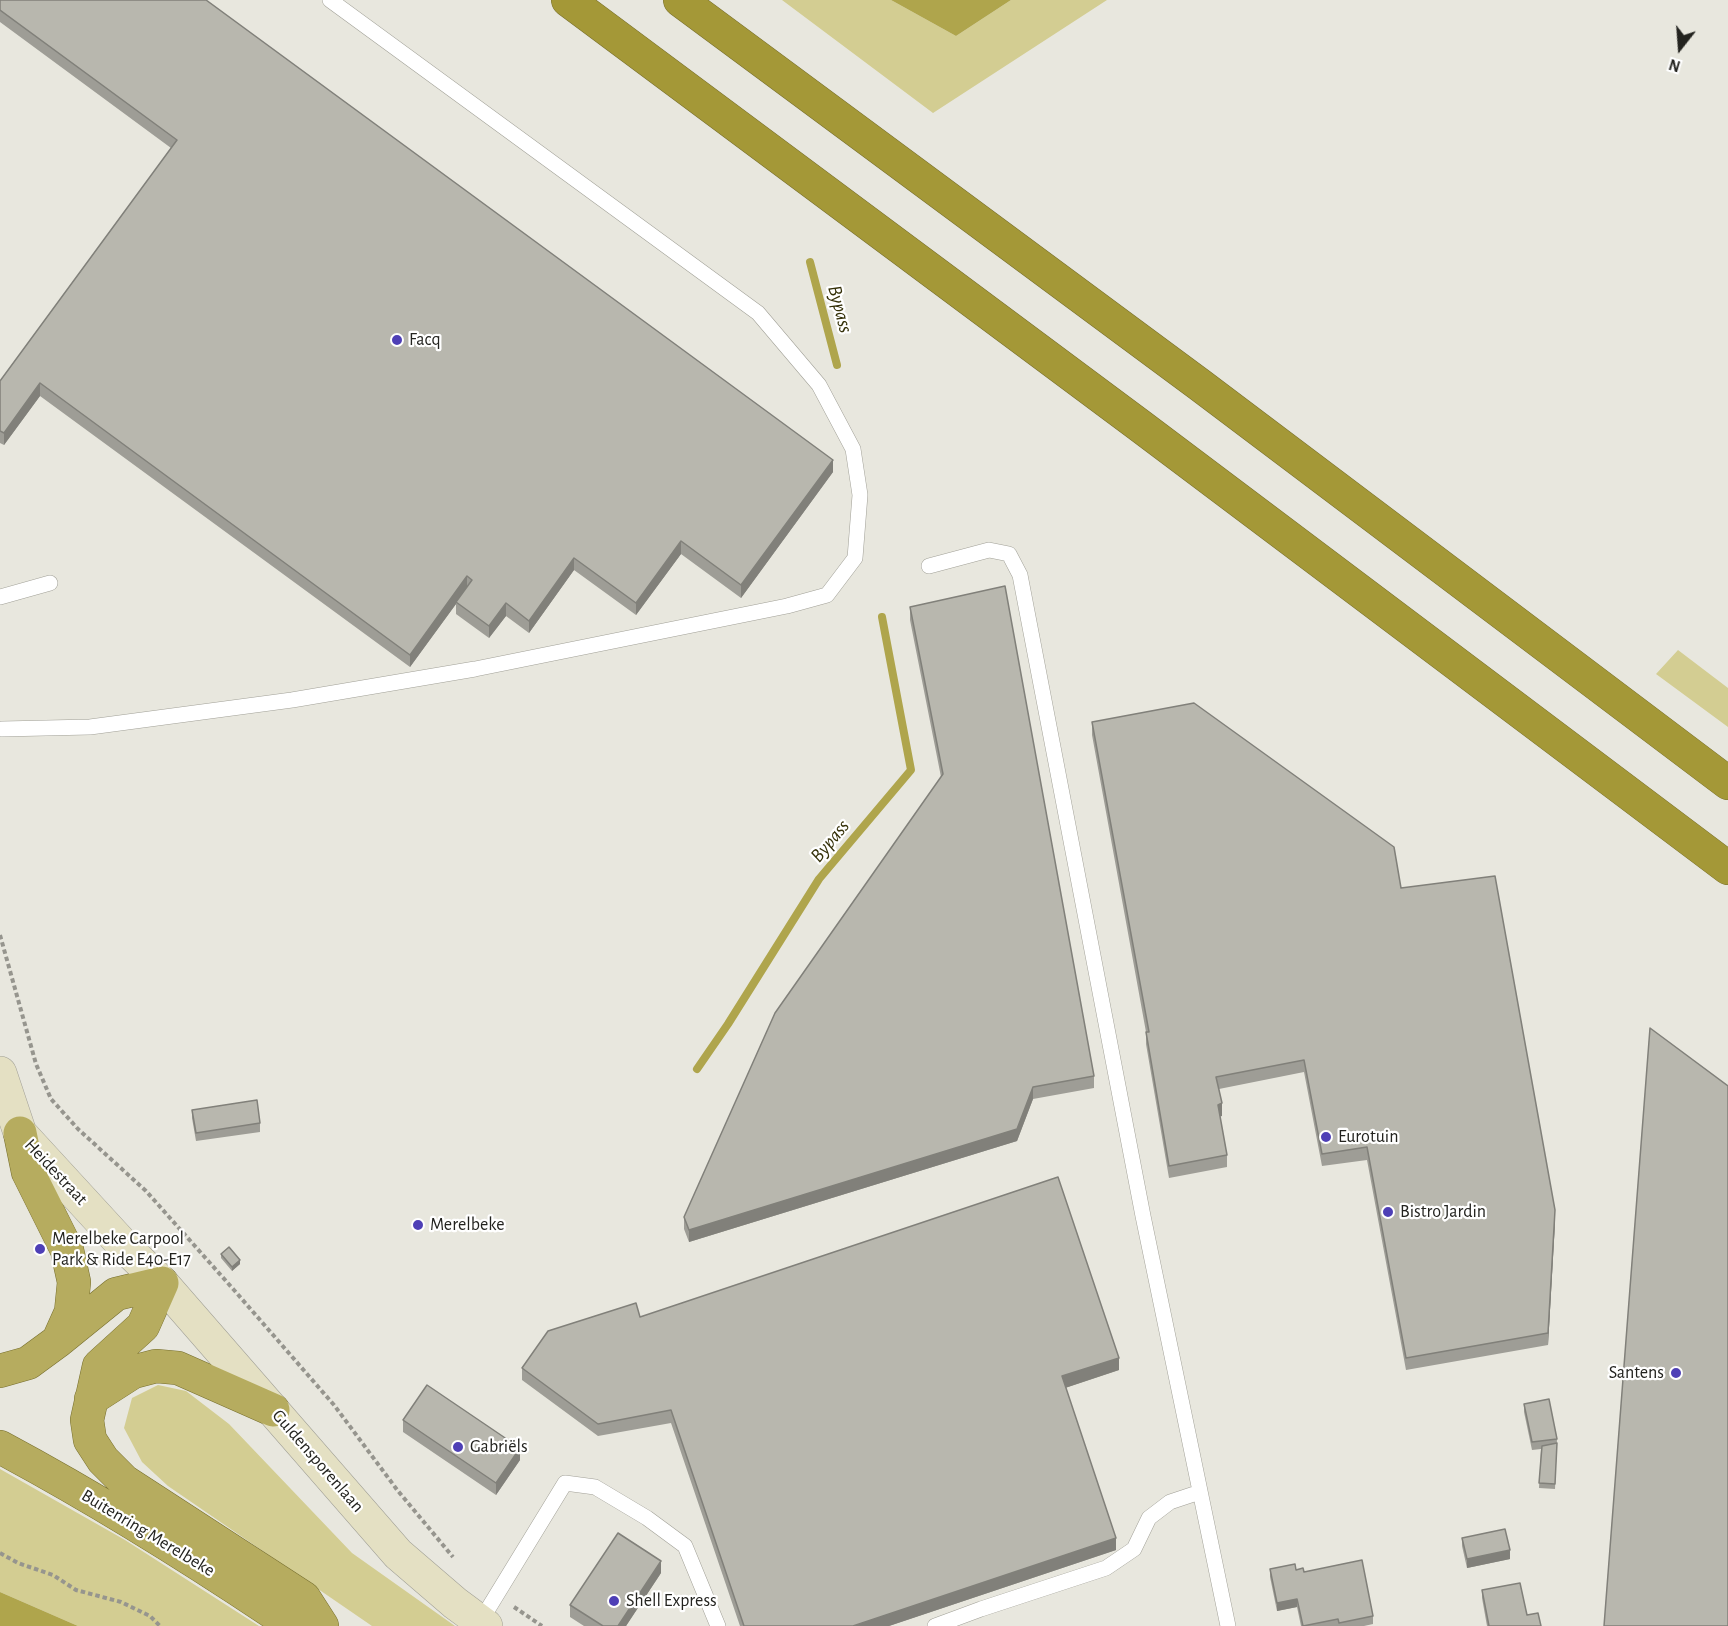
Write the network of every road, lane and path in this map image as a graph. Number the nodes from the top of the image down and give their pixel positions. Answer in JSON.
{"nodes":[{"id":1,"x":330,"y":0,"type":"edge"},
{"id":2,"x":568,"y":0,"type":"edge"},
{"id":3,"x":680,"y":0,"type":"edge"},
{"id":4,"x":929,"y":566,"type":"dead end"},
{"id":5,"x":50,"y":583,"type":"dead end"},
{"id":6,"x":0,"y":597,"type":"edge"},
{"id":7,"x":2,"y":729,"type":"dead end"},
{"id":8,"x":1728,"y":783,"type":"edge"},
{"id":9,"x":1728,"y":868,"type":"edge"},
{"id":10,"x":0,"y":935,"type":"edge"},
{"id":11,"x":0,"y":1073,"type":"edge"},
{"id":12,"x":20,"y":1133,"type":"junction"},
{"id":13,"x":162,"y":1283,"type":"junction"},
{"id":14,"x":58,"y":1341,"type":"junction"},
{"id":15,"x":0,"y":1371,"type":"edge"},
{"id":16,"x":92,"y":1399,"type":"junction"},
{"id":17,"x":273,"y":1410,"type":"junction"},
{"id":18,"x":0,"y":1447,"type":"edge"},
{"id":19,"x":1200,"y":1492,"type":"junction"},
{"id":20,"x":0,"y":1553,"type":"edge"},
{"id":21,"x":460,"y":1563,"type":"dead end"},
{"id":22,"x":487,"y":1614,"type":"edge"},
{"id":23,"x":160,"y":1626,"type":"edge"},
{"id":24,"x":293,"y":1626,"type":"edge"},
{"id":25,"x":322,"y":1626,"type":"edge"},
{"id":26,"x":542,"y":1626,"type":"edge"},
{"id":27,"x":718,"y":1626,"type":"edge"},
{"id":28,"x":935,"y":1626,"type":"edge"},
{"id":29,"x":1228,"y":1626,"type":"edge"}],
"edges":[{"from":1,"to":7,"type":"lane"},
{"from":2,"to":9,"type":"highway"},
{"from":3,"to":8,"type":"highway"},
{"from":4,"to":19,"type":"lane"},
{"from":5,"to":6,"type":"lane"},
{"from":10,"to":21,"type":"path"},
{"from":11,"to":12,"type":"main road","name":"Heidestraat"},
{"from":12,"to":13,"type":"main road","name":"Heidestraat"},
{"from":12,"to":14,"type":"highway"},
{"from":13,"to":14,"type":"highway"},
{"from":13,"to":16,"type":"highway"},
{"from":13,"to":17,"type":"main road","name":"Guldensporenlaan"},
{"from":14,"to":15,"type":"highway"},
{"from":16,"to":17,"type":"highway"},
{"from":16,"to":25,"type":"highway"},
{"from":17,"to":22,"type":"main road","name":"Guldensporenlaan"},
{"from":18,"to":24,"type":"highway","name":"Buitenring Merelbeke"},
{"from":19,"to":28,"type":"lane"},
{"from":19,"to":29,"type":"lane"},
{"from":20,"to":23,"type":"path"},
{"from":22,"to":26,"type":"path"},
{"from":22,"to":27,"type":"lane"}]}
